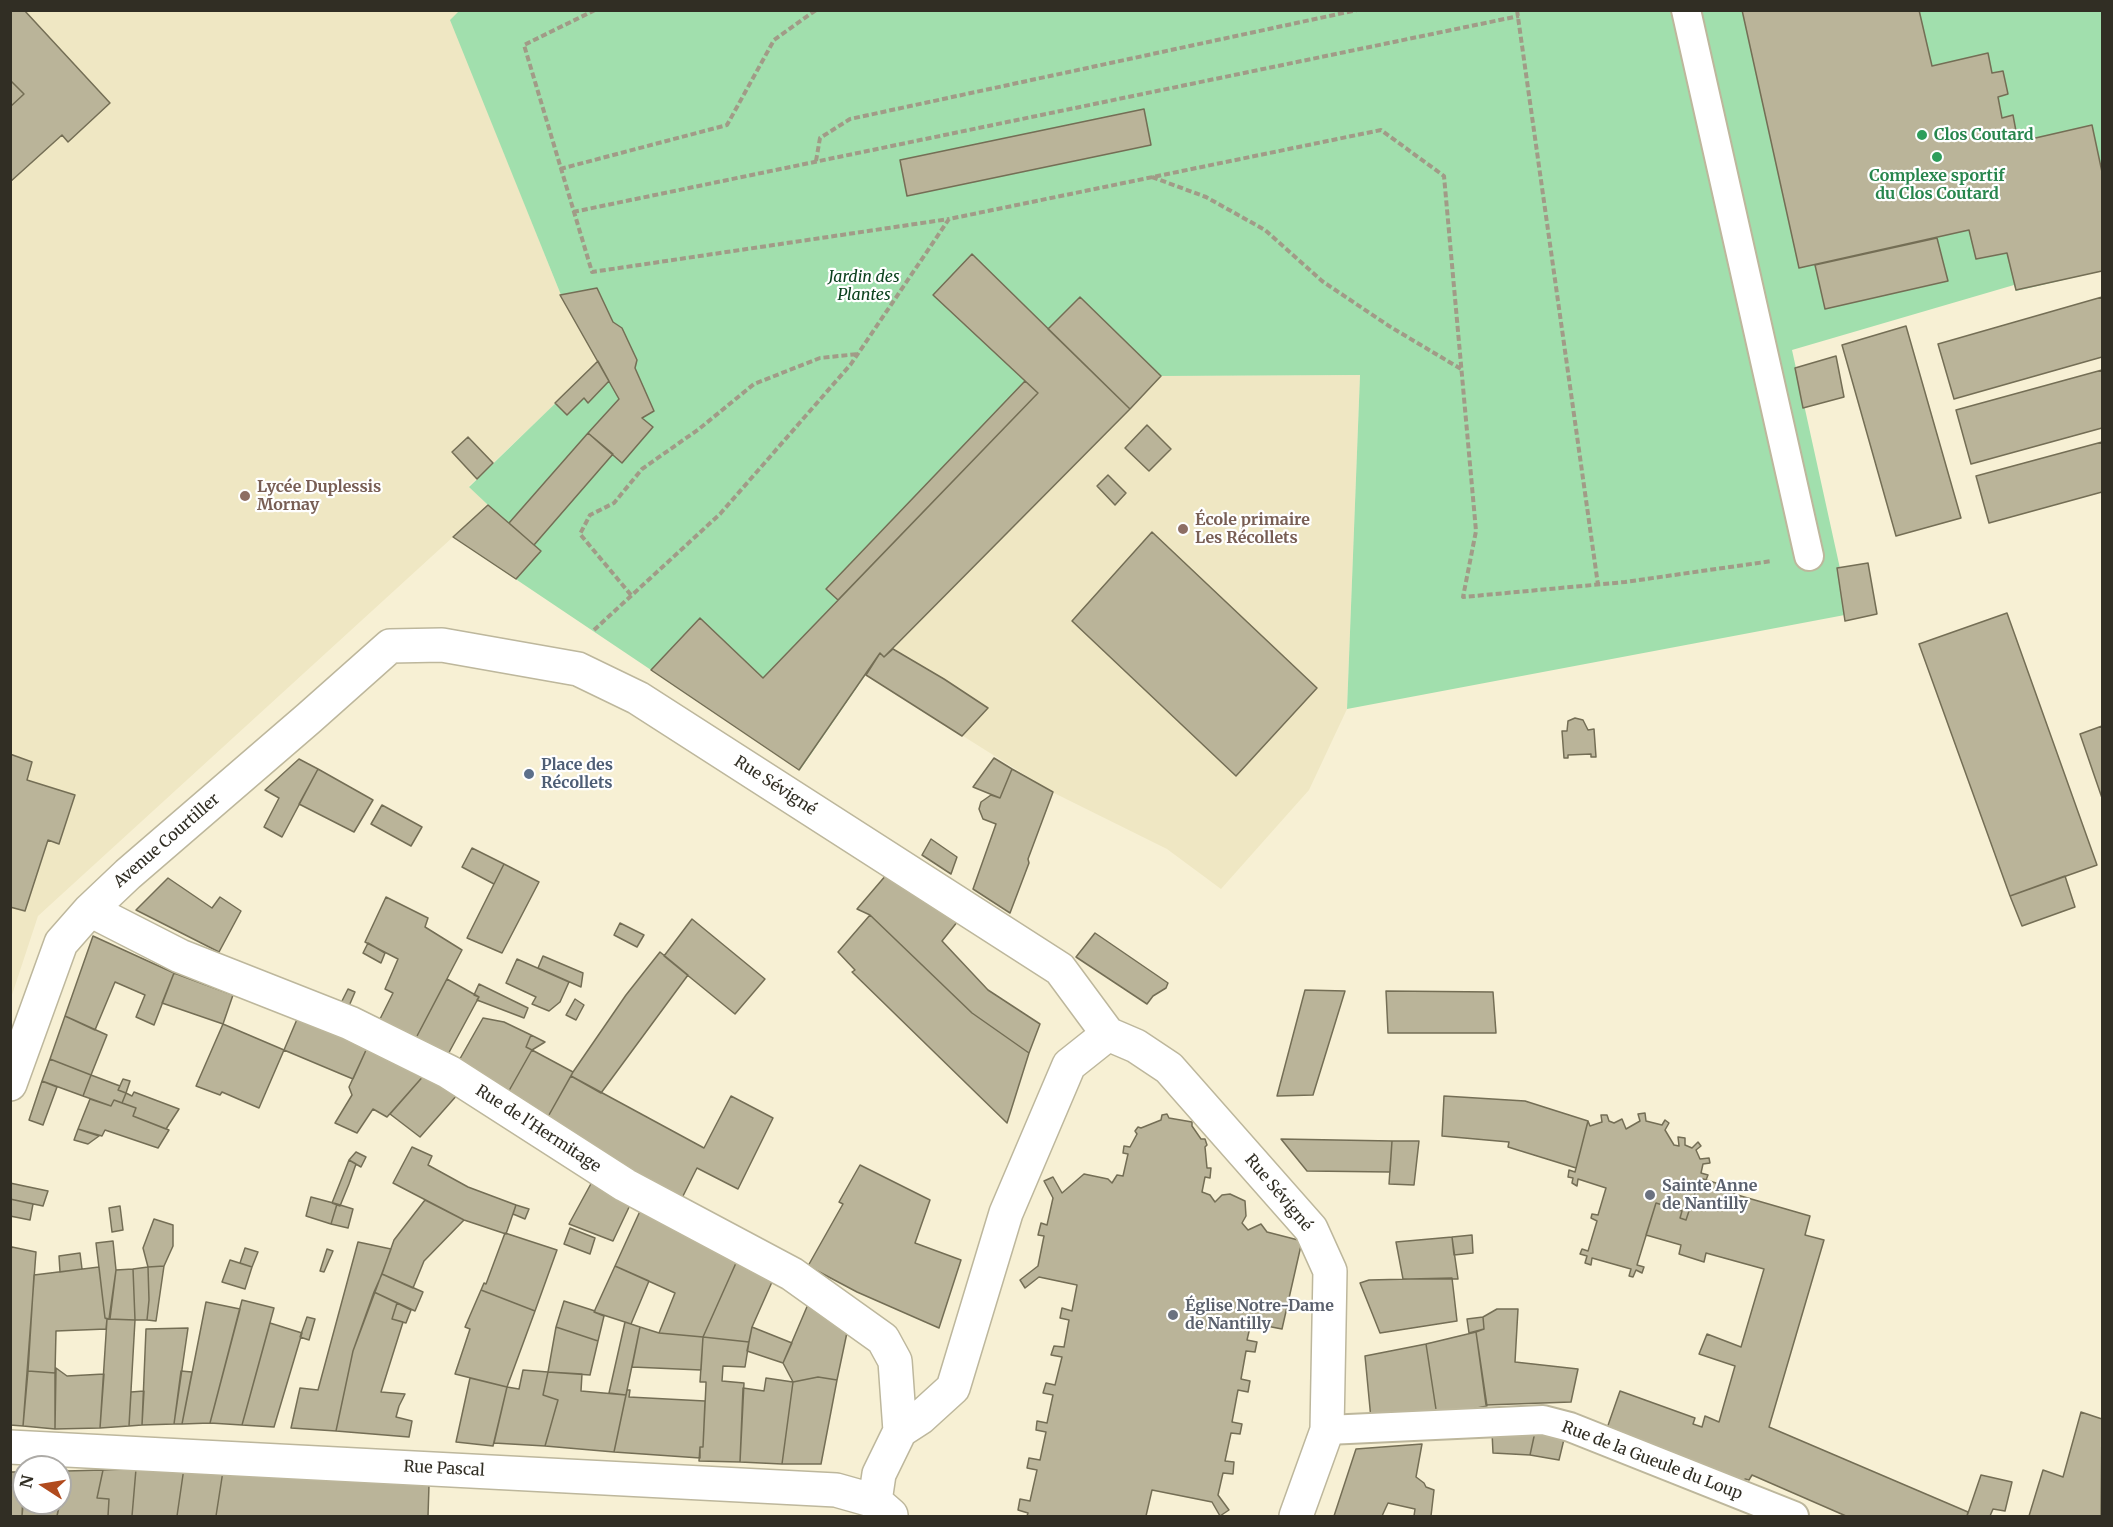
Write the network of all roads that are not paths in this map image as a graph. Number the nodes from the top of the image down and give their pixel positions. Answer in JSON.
{"nodes":[{"id":1,"x":1686,"y":10,"type":"edge"},
{"id":2,"x":1809,"y":556,"type":"road end"},
{"id":3,"x":390,"y":646,"type":"joint"},
{"id":4,"x":90,"y":910,"type":"junction"},
{"id":5,"x":1108,"y":1034,"type":"junction"},
{"id":6,"x":10,"y":1084,"type":"edge"},
{"id":7,"x":1327,"y":1430,"type":"junction"},
{"id":8,"x":900,"y":1431,"type":"junction"},
{"id":9,"x":10,"y":1447,"type":"edge"},
{"id":10,"x":884,"y":1509,"type":"edge"},
{"id":11,"x":1296,"y":1516,"type":"edge"},
{"id":12,"x":1794,"y":1516,"type":"edge"}],
"edges":[{"from":1,"to":2,"type":"lane"},
{"from":3,"to":4,"type":"street","name":"Avenue Courtiller"},
{"from":3,"to":5,"type":"street","name":"Rue Sévigné"},
{"from":4,"to":6,"type":"street","name":"Avenue Courtiller"},
{"from":4,"to":8,"type":"street","name":"Rue de l'Hermitage"},
{"from":5,"to":7,"type":"street","name":"Rue Sévigné"},
{"from":5,"to":8,"type":"street"},
{"from":7,"to":11,"type":"street","name":"Rue Sévigné"},
{"from":7,"to":12,"type":"lane","name":"Rue de la Gueule du Loup"},
{"from":8,"to":10,"type":"street"},
{"from":9,"to":10,"type":"street","name":"Rue Pascal"}]}
